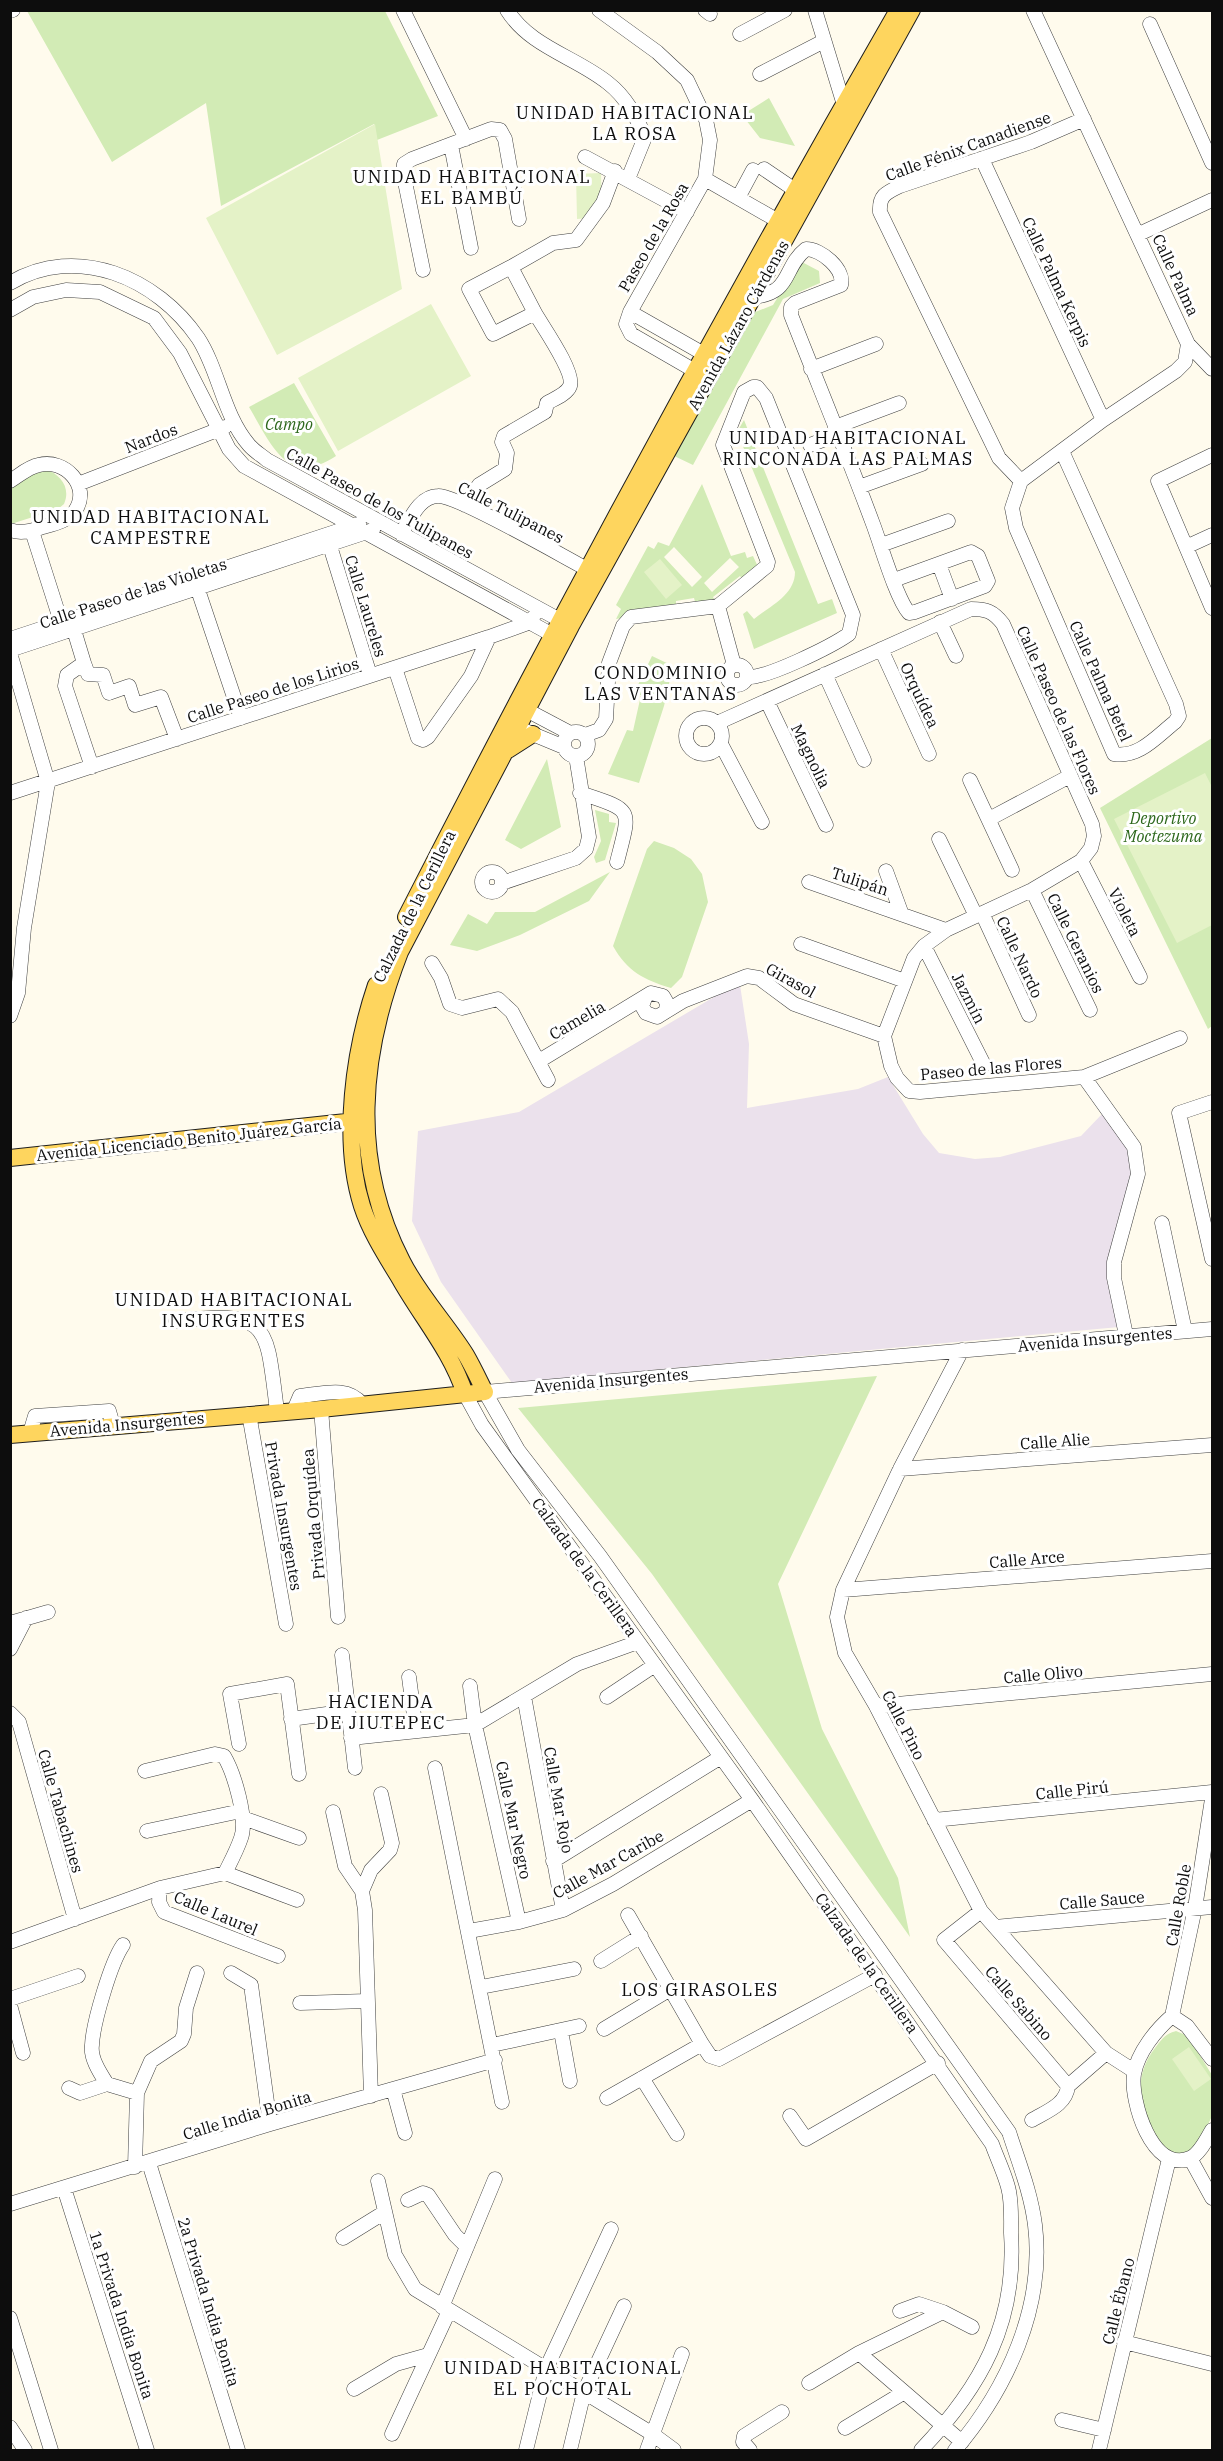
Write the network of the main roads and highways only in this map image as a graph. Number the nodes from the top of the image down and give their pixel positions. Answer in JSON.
{"nodes":[{"id":1,"x":898,"y":10,"type":"edge"},
{"id":2,"x":912,"y":10,"type":"edge"},
{"id":3,"x":784,"y":225,"type":"junction"},
{"id":4,"x":711,"y":358,"type":"junction"},
{"id":5,"x":702,"y":375,"type":"junction"},
{"id":6,"x":561,"y":630,"type":"junction"},
{"id":7,"x":519,"y":729,"type":"junction"},
{"id":8,"x":362,"y":1069,"type":"junction"},
{"id":9,"x":360,"y":1120,"type":"junction"},
{"id":10,"x":10,"y":1158,"type":"edge"},
{"id":11,"x":485,"y":1392,"type":"joint"},
{"id":12,"x":465,"y":1394,"type":"junction"},
{"id":13,"x":10,"y":1435,"type":"edge"}],
"edges":[{"from":1,"to":3,"type":"main road","name":"Avenida Lázaro Cárdenas"},
{"from":2,"to":3,"type":"main road","name":"Avenida Lázaro Cárdenas"},
{"from":3,"to":4,"type":"main road","name":"Avenida Lázaro Cárdenas"},
{"from":3,"to":4,"type":"main road","name":"Avenida Lázaro Cárdenas"},
{"from":4,"to":5,"type":"main road","name":"Avenida Lázaro Cárdenas"},
{"from":5,"to":6,"type":"main road","name":"Avenida Lázaro Cárdenas"},
{"from":5,"to":6,"type":"main road","name":"Avenida Lázaro Cárdenas"},
{"from":6,"to":7,"type":"main road","name":"Calzada de la Cerillera"},
{"from":7,"to":8,"type":"main road","name":"Calzada de la Cerillera"},
{"from":7,"to":8,"type":"main road","name":"Calzada de la Cerillera"},
{"from":8,"to":9,"type":"main road","name":"Calzada de la Cerillera"},
{"from":9,"to":10,"type":"main road","name":"Avenida Licenciado Benito Juárez García"},
{"from":9,"to":11,"type":"main road","name":"Calzada de la Cerillera"},
{"from":9,"to":12,"type":"main road","name":"Calzada de la Cerillera"},
{"from":11,"to":12,"type":"main road","name":"Avenida Insurgentes"},
{"from":12,"to":13,"type":"main road","name":"Avenida Insurgentes"}]}
